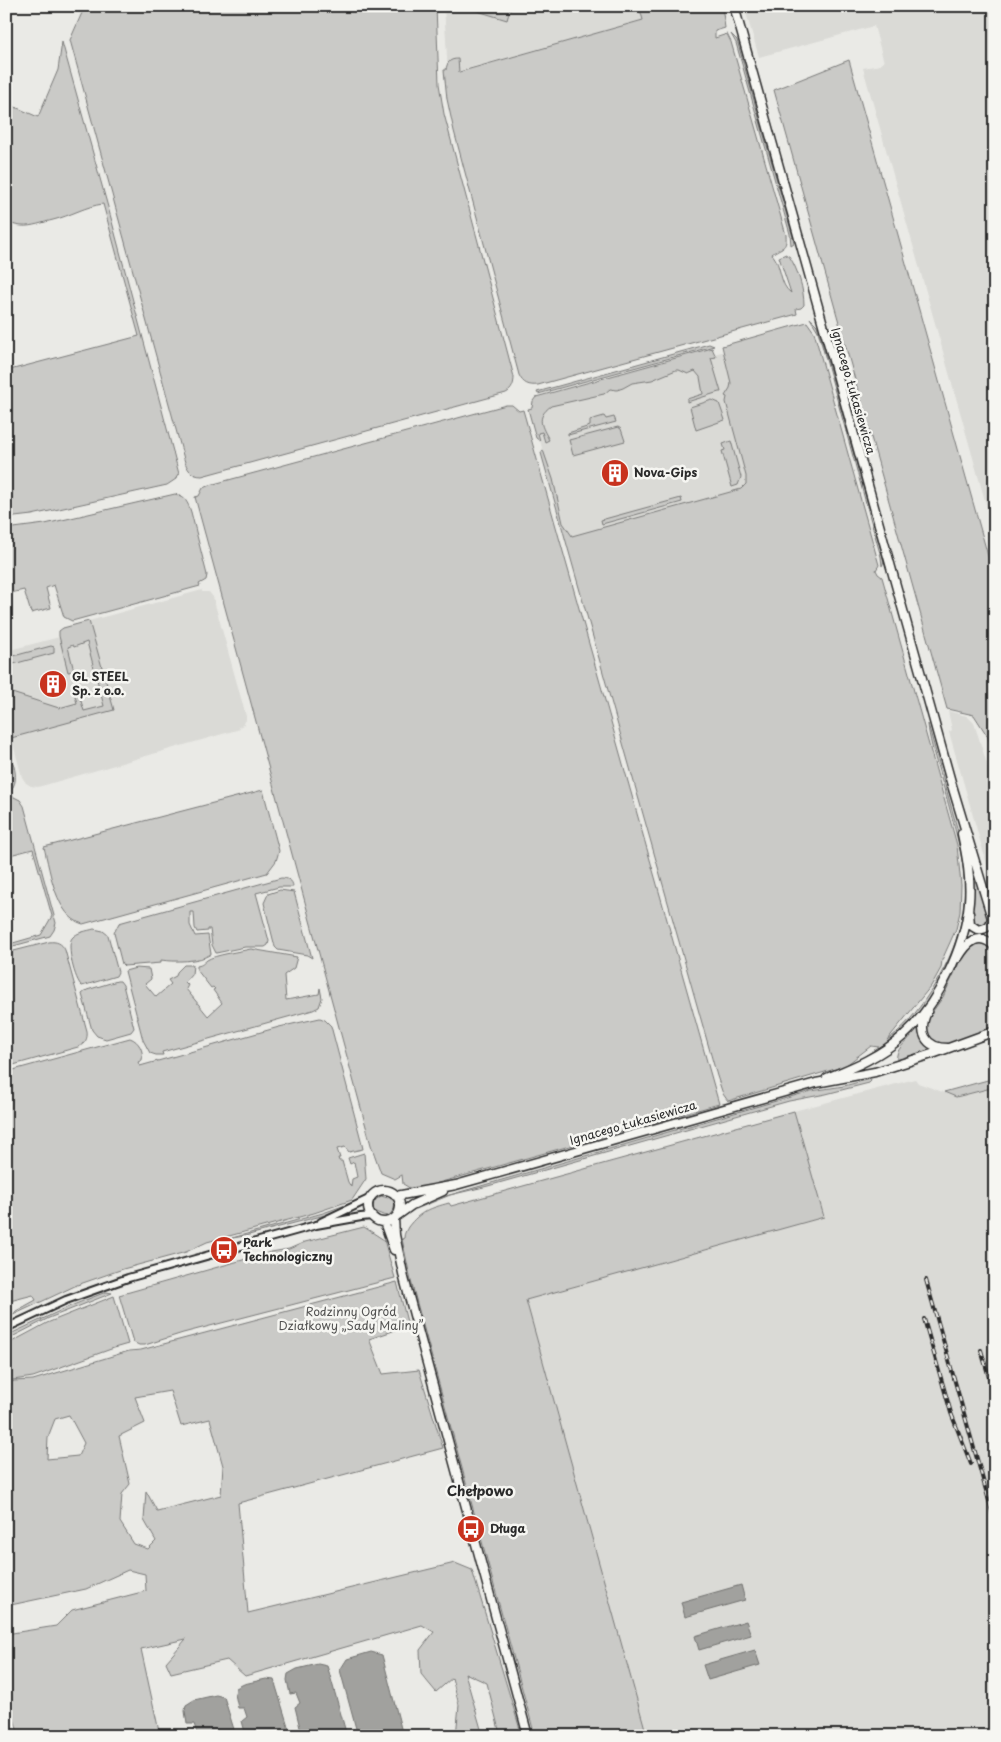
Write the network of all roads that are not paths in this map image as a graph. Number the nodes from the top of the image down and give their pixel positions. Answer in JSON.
{"nodes":[{"id":1,"x":734,"y":6,"type":"edge"},
{"id":2,"x":951,"y":782,"type":"junction"},
{"id":3,"x":969,"y":904,"type":"junction"},
{"id":4,"x":992,"y":918,"type":"junction"},
{"id":5,"x":995,"y":928,"type":"edge"},
{"id":6,"x":995,"y":947,"type":"edge"},
{"id":7,"x":952,"y":967,"type":"junction"},
{"id":8,"x":930,"y":1005,"type":"junction"},
{"id":9,"x":995,"y":1031,"type":"edge"},
{"id":10,"x":950,"y":1048,"type":"junction"},
{"id":11,"x":816,"y":1083,"type":"junction"},
{"id":12,"x":456,"y":1185,"type":"junction"},
{"id":13,"x":396,"y":1196,"type":"junction"},
{"id":14,"x":371,"y":1198,"type":"junction"},
{"id":15,"x":372,"y":1216,"type":"junction"},
{"id":16,"x":395,"y":1217,"type":"junction"},
{"id":17,"x":384,"y":1222,"type":"junction"},
{"id":18,"x":316,"y":1225,"type":"junction"},
{"id":19,"x":404,"y":1278,"type":"junction"},
{"id":20,"x":6,"y":1328,"type":"edge"},
{"id":21,"x":528,"y":1736,"type":"edge"}],
"edges":[{"from":1,"to":2,"type":"main road","name":"Ignacego Łukasiewicza"},
{"from":2,"to":3,"type":"main road","name":"Ignacego Łukasiewicza"},
{"from":2,"to":4,"type":"main road","name":"Ignacego Łukasiewicza"},
{"from":3,"to":4,"type":"main road"},
{"from":3,"to":7,"type":"main road","name":"Ignacego Łukasiewicza"},
{"from":4,"to":5,"type":"main road","name":"Ignacego Łukasiewicza"},
{"from":6,"to":7,"type":"main road"},
{"from":7,"to":8,"type":"main road","name":"Ignacego Łukasiewicza"},
{"from":8,"to":10,"type":"main road"},
{"from":8,"to":11,"type":"main road","name":"Ignacego Łukasiewicza"},
{"from":9,"to":10,"type":"main road","name":"Ignacego Łukasiewicza"},
{"from":10,"to":11,"type":"main road","name":"Ignacego Łukasiewicza"},
{"from":11,"to":12,"type":"main road","name":"Ignacego Łukasiewicza"},
{"from":12,"to":13,"type":"main road","name":"Ignacego Łukasiewicza"},
{"from":12,"to":16,"type":"main road","name":"Ignacego Łukasiewicza"},
{"from":13,"to":14,"type":"main road"},
{"from":13,"to":16,"type":"main road"},
{"from":14,"to":15,"type":"main road"},
{"from":14,"to":18,"type":"street"},
{"from":15,"to":17,"type":"main road"},
{"from":15,"to":18,"type":"street"},
{"from":16,"to":17,"type":"main road"},
{"from":16,"to":19,"type":"main road"},
{"from":17,"to":19,"type":"main road"},
{"from":18,"to":20,"type":"street"},
{"from":19,"to":21,"type":"main road"}]}
